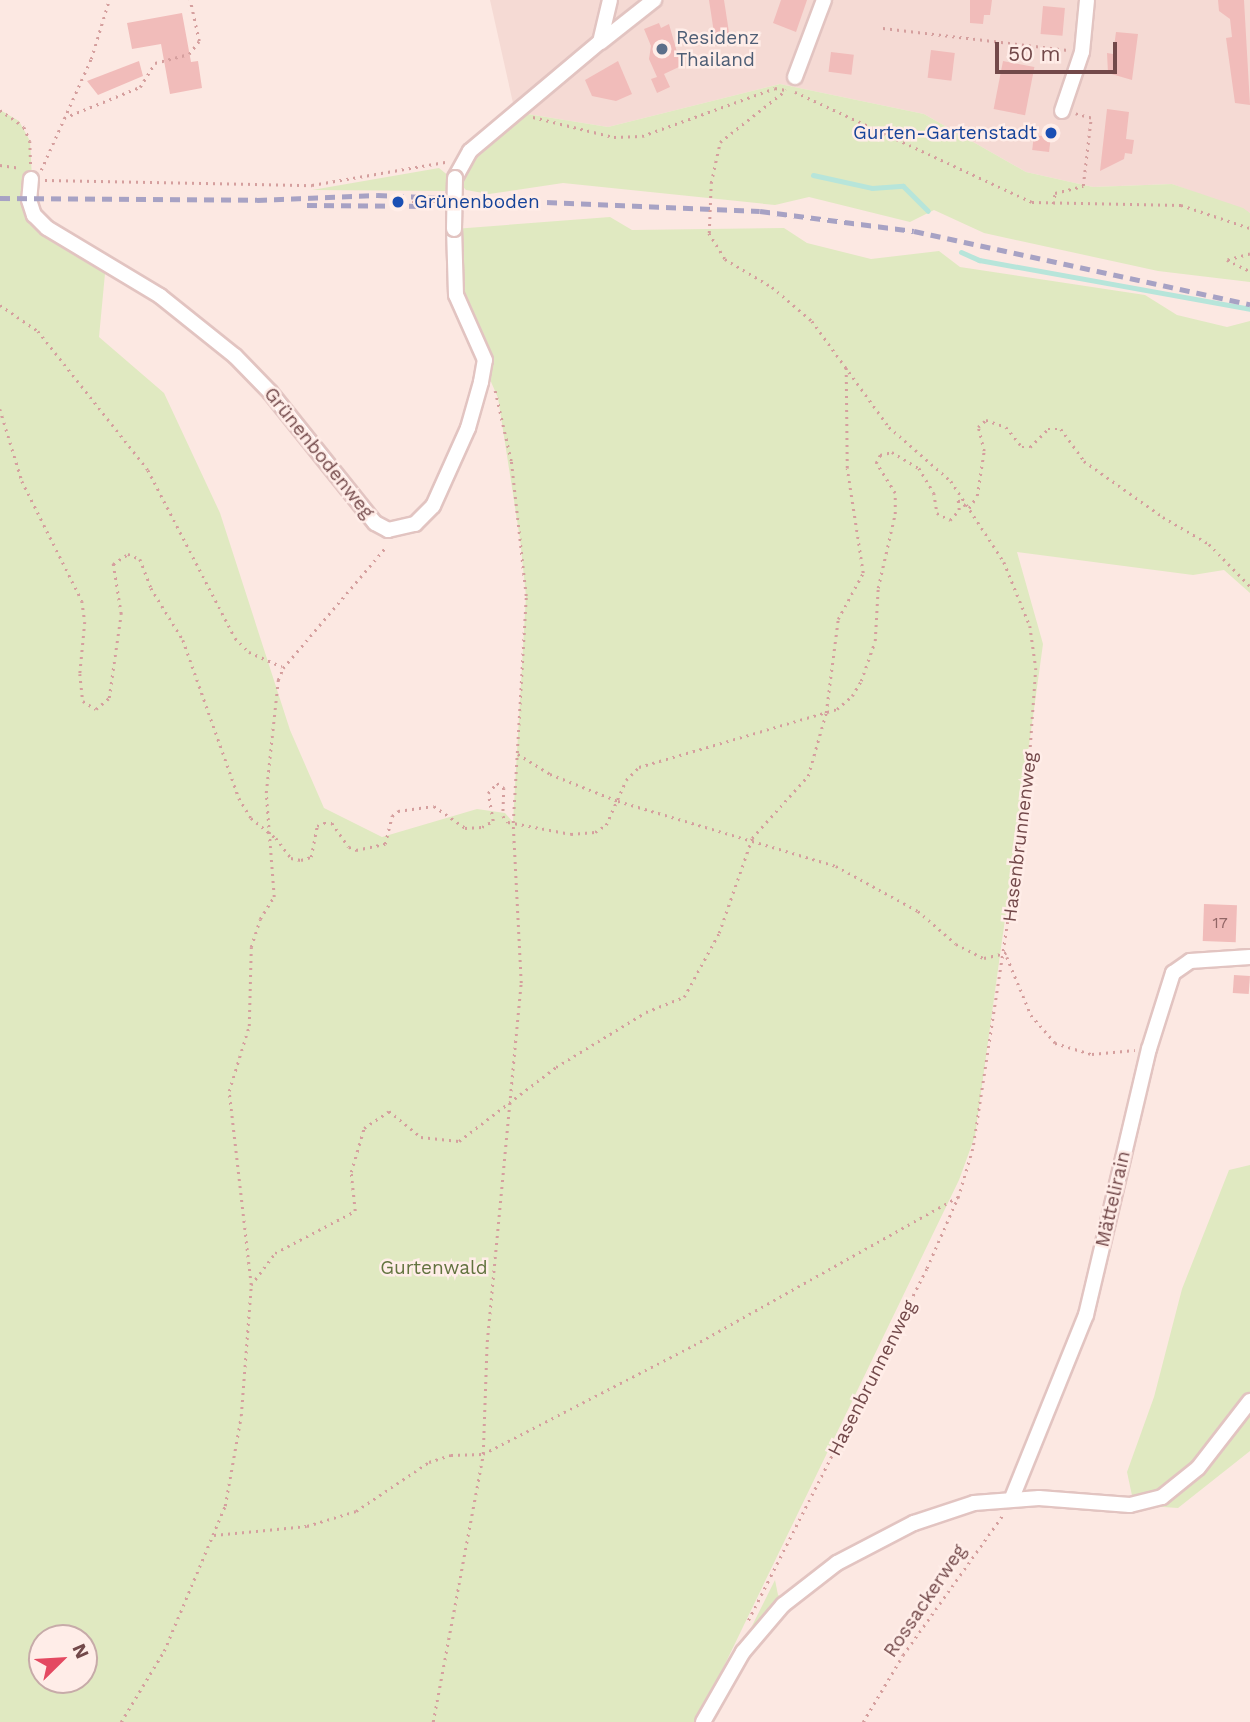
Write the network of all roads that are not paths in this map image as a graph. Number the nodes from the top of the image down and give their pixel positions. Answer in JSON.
{"nodes":[{"id":1,"x":610,"y":0,"type":"edge"},
{"id":2,"x":653,"y":0,"type":"edge"},
{"id":3,"x":824,"y":0,"type":"edge"},
{"id":4,"x":1087,"y":0,"type":"edge"},
{"id":5,"x":600,"y":43,"type":"junction"},
{"id":6,"x":794,"y":84,"type":"road end"},
{"id":7,"x":1062,"y":111,"type":"road end"},
{"id":8,"x":31,"y":174,"type":"road end"},
{"id":9,"x":1250,"y":957,"type":"edge"},
{"id":10,"x":1250,"y":1401,"type":"edge"},
{"id":11,"x":1012,"y":1498,"type":"junction"},
{"id":12,"x":703,"y":1722,"type":"edge"}],
"edges":[{"from":1,"to":5,"type":"street"},
{"from":2,"to":5,"type":"street"},
{"from":3,"to":6,"type":"street"},
{"from":4,"to":7,"type":"street"},
{"from":5,"to":8,"type":"street","name":"Grünenbodenweg","bridge":true},
{"from":9,"to":11,"type":"street","name":"Mättelirain"},
{"from":10,"to":11,"type":"street"},
{"from":11,"to":12,"type":"street"}]}
